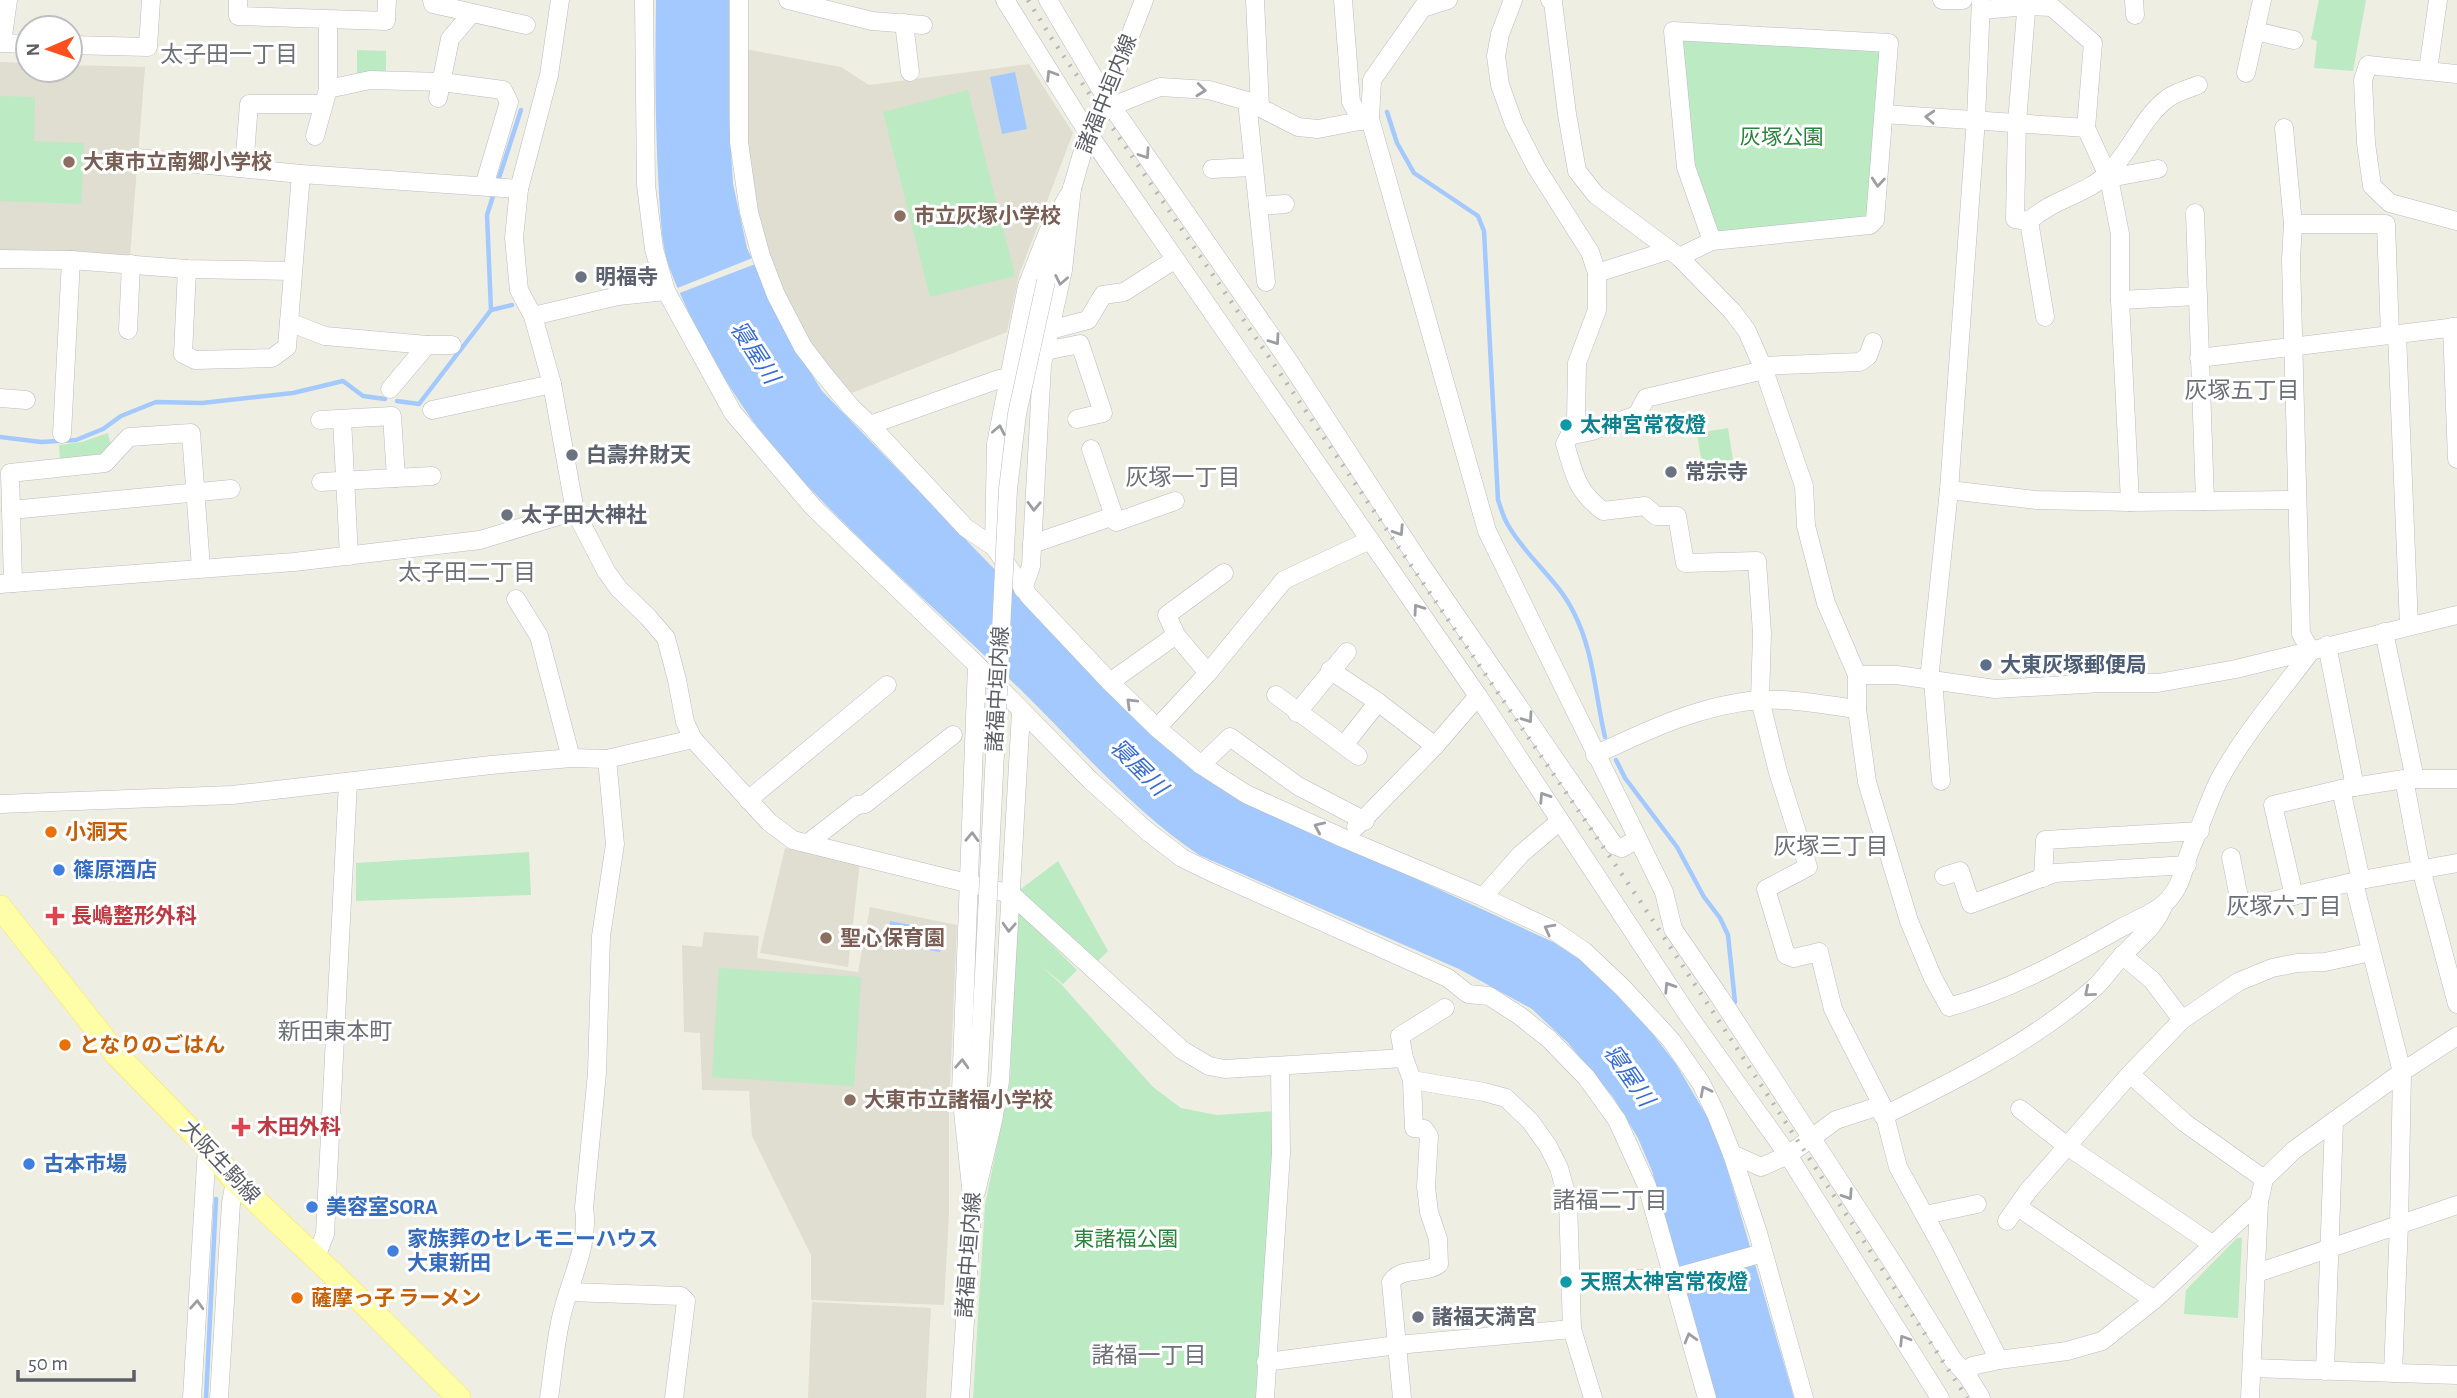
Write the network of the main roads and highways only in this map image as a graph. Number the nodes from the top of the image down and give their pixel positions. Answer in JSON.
{"nodes":[{"id":1,"x":0,"y":907,"type":"edge"},
{"id":2,"x":459,"y":1398,"type":"edge"}],
"edges":[{"from":1,"to":2,"type":"main road","name":"大阪生駒線"}]}
